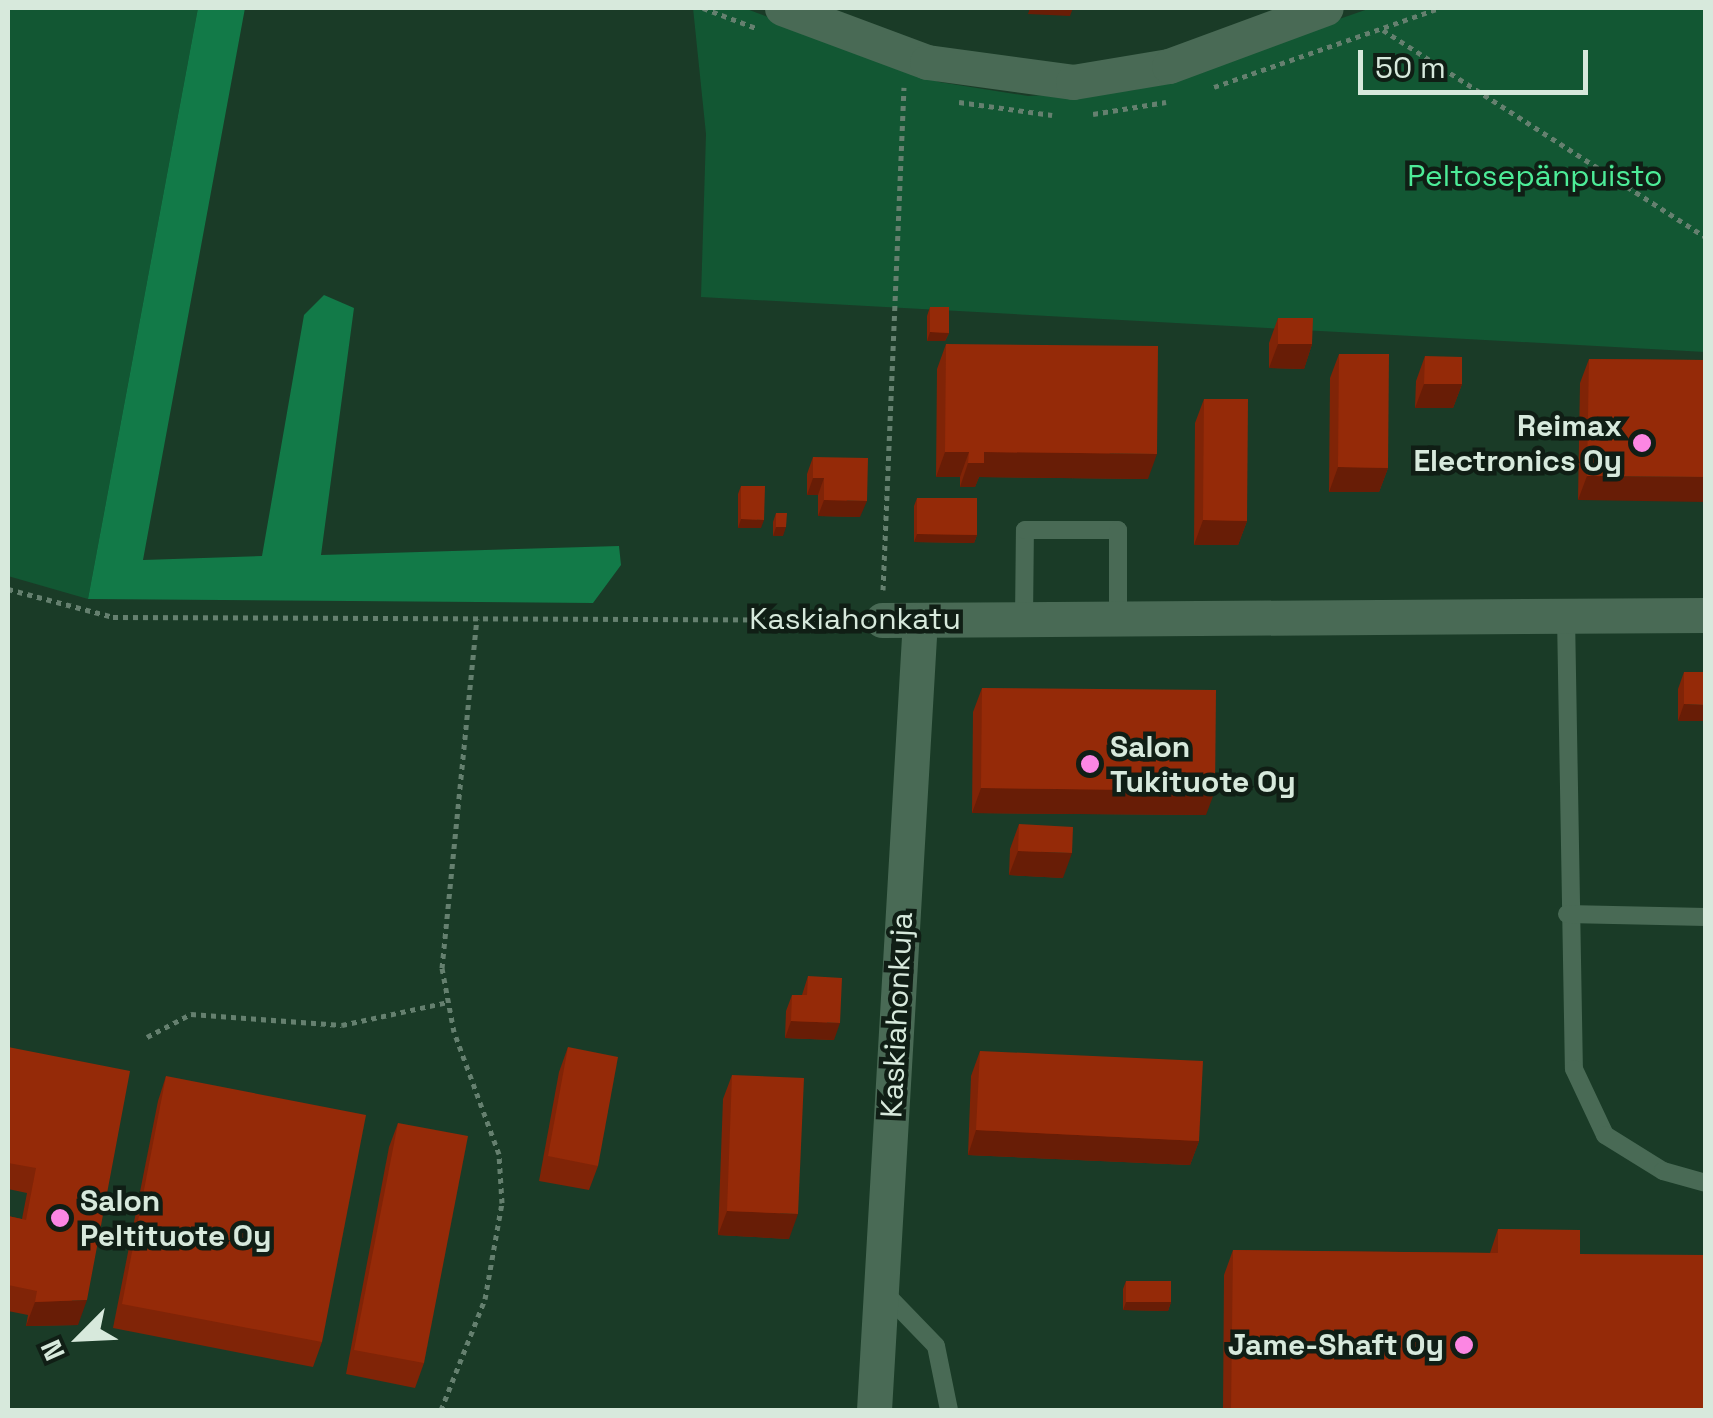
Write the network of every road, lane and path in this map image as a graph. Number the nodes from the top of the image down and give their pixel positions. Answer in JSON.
{"nodes":[{"id":1,"x":782,"y":8,"type":"edge"},
{"id":2,"x":1326,"y":8,"type":"edge"},
{"id":3,"x":1440,"y":8,"type":"edge"},
{"id":4,"x":1293,"y":14,"type":"edge"},
{"id":5,"x":904,"y":86,"type":"dead end"},
{"id":6,"x":1706,"y":237,"type":"edge"},
{"id":7,"x":8,"y":589,"type":"edge"},
{"id":8,"x":1566,"y":616,"type":"junction"},
{"id":9,"x":1706,"y":616,"type":"edge"},
{"id":10,"x":1118,"y":618,"type":"junction"},
{"id":11,"x":477,"y":619,"type":"junction"},
{"id":12,"x":1024,"y":619,"type":"junction"},
{"id":13,"x":882,"y":620,"type":"junction"},
{"id":14,"x":920,"y":620,"type":"junction"},
{"id":15,"x":1567,"y":914,"type":"junction"},
{"id":16,"x":1706,"y":917,"type":"edge"},
{"id":17,"x":448,"y":1002,"type":"junction"},
{"id":18,"x":147,"y":1037,"type":"dead end"},
{"id":19,"x":1706,"y":1183,"type":"edge"},
{"id":20,"x":881,"y":1289,"type":"junction"},
{"id":21,"x":441,"y":1410,"type":"edge"},
{"id":22,"x":874,"y":1410,"type":"edge"},
{"id":23,"x":950,"y":1410,"type":"edge"}],
"edges":[{"from":1,"to":4,"type":"street"},
{"from":2,"to":4,"type":"street"},
{"from":3,"to":6,"type":"path"},
{"from":5,"to":13,"type":"path"},
{"from":7,"to":11,"type":"path","name":"Kaskiahonkatu"},
{"from":8,"to":9,"type":"street","name":"Kaskiahonkatu"},
{"from":8,"to":10,"type":"street","name":"Kaskiahonkatu"},
{"from":8,"to":15,"type":"lane"},
{"from":10,"to":12,"type":"street","name":"Kaskiahonkatu"},
{"from":10,"to":12,"type":"lane"},
{"from":11,"to":13,"type":"path","name":"Kaskiahonkatu"},
{"from":11,"to":17,"type":"path"},
{"from":12,"to":14,"type":"street","name":"Kaskiahonkatu"},
{"from":13,"to":14,"type":"street","name":"Kaskiahonkatu"},
{"from":14,"to":20,"type":"street","name":"Kaskiahonkuja"},
{"from":15,"to":16,"type":"lane"},
{"from":15,"to":19,"type":"lane"},
{"from":17,"to":18,"type":"path"},
{"from":17,"to":21,"type":"path"},
{"from":20,"to":22,"type":"street","name":"Kaskiahonkuja"},
{"from":20,"to":23,"type":"lane"}]}
